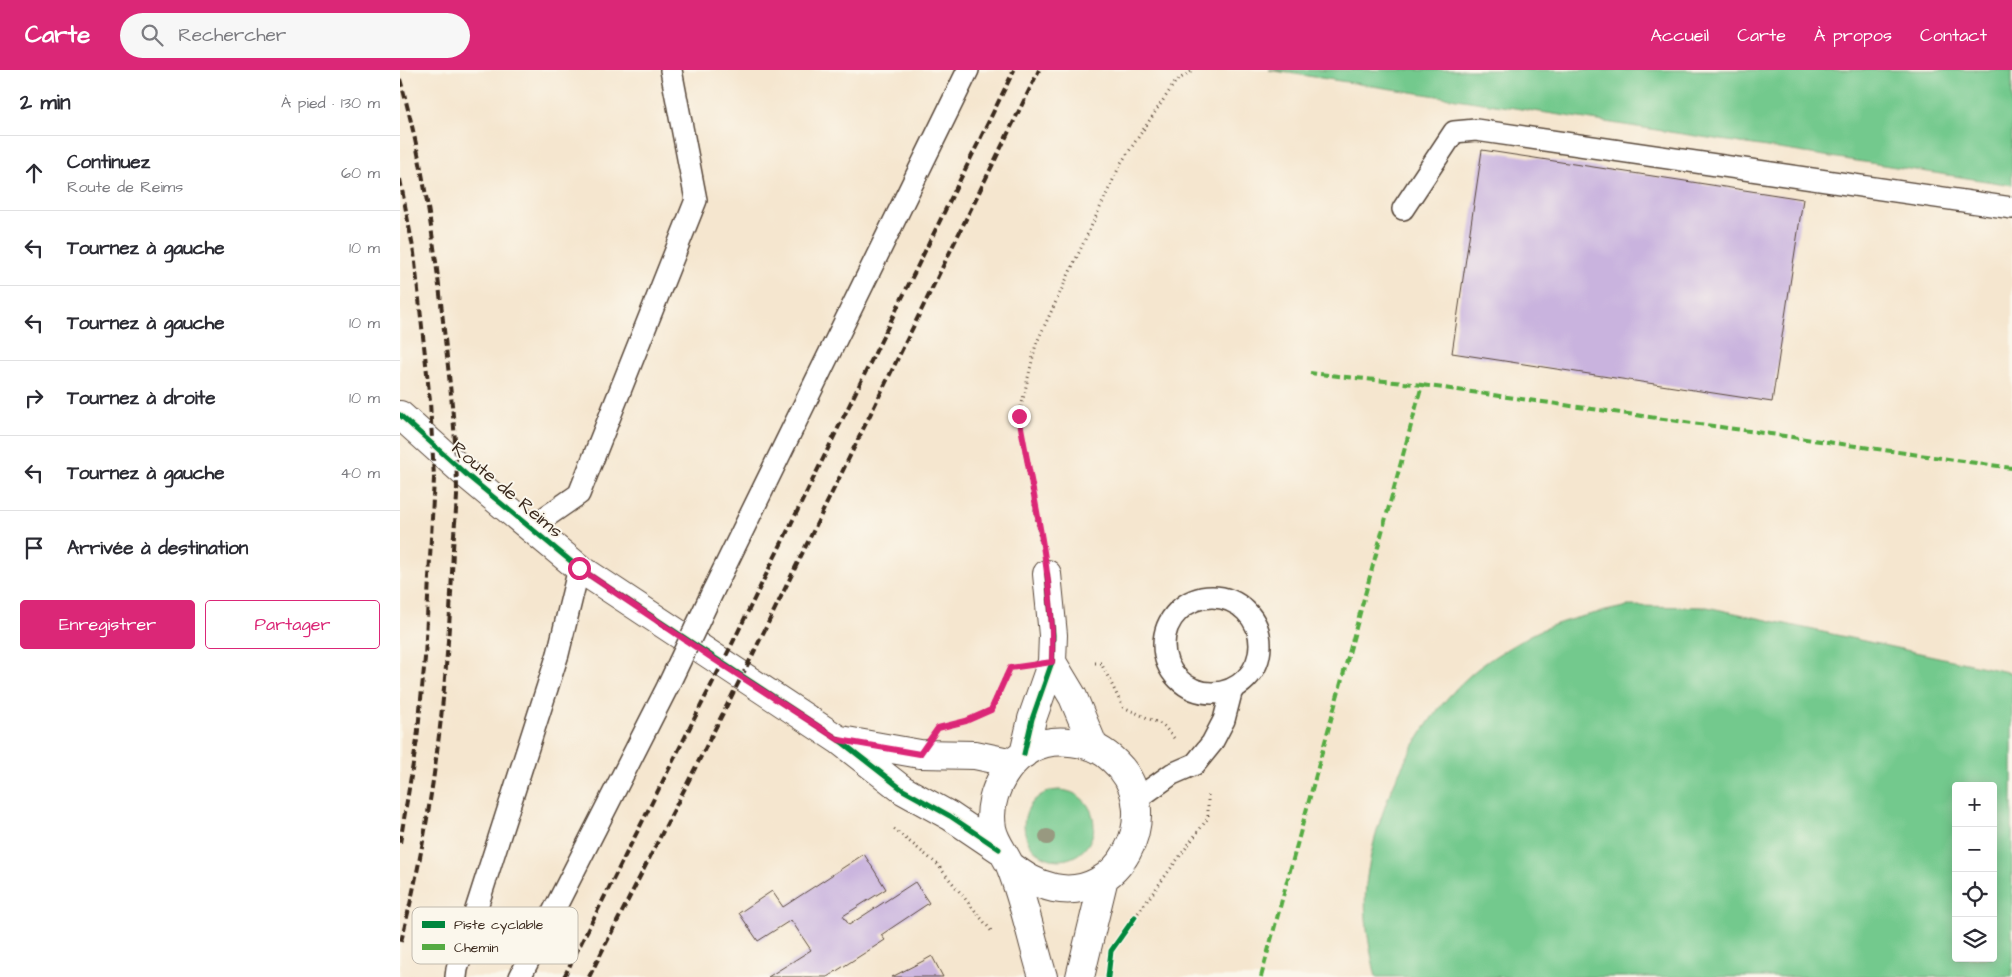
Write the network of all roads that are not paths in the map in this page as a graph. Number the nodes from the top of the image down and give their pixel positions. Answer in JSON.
{"nodes":[{"id":1,"x":671,"y":70,"type":"edge"},
{"id":2,"x":968,"y":70,"type":"edge"},
{"id":3,"x":2012,"y":208,"type":"edge"},
{"id":4,"x":1403,"y":209,"type":"dead end"},
{"id":5,"x":403,"y":418,"type":"edge"},
{"id":6,"x":530,"y":528,"type":"junction"},
{"id":7,"x":579,"y":568,"type":"junction"},
{"id":8,"x":1047,"y":574,"type":"road end"},
{"id":9,"x":1052,"y":662,"type":"junction"},
{"id":10,"x":1232,"y":689,"type":"junction"},
{"id":11,"x":839,"y":740,"type":"junction"},
{"id":12,"x":1094,"y":747,"type":"junction"},
{"id":13,"x":1018,"y":758,"type":"junction"},
{"id":14,"x":1137,"y":799,"type":"junction"},
{"id":15,"x":1005,"y":857,"type":"junction"},
{"id":16,"x":1104,"y":878,"type":"junction"},
{"id":17,"x":477,"y":907,"type":"edge"},
{"id":18,"x":556,"y":907,"type":"edge"},
{"id":19,"x":459,"y":964,"type":"edge"},
{"id":20,"x":527,"y":964,"type":"edge"},
{"id":21,"x":456,"y":977,"type":"edge"},
{"id":22,"x":520,"y":977,"type":"edge"},
{"id":23,"x":1043,"y":977,"type":"edge"},
{"id":24,"x":1080,"y":977,"type":"edge"}],
"edges":[{"from":1,"to":6,"type":"lane"},
{"from":2,"to":18,"type":"lane","bridge":true},
{"from":3,"to":4,"type":"lane"},
{"from":5,"to":6,"type":"street","name":"Route de Reims"},
{"from":6,"to":7,"type":"street","name":"Route de Reims"},
{"from":7,"to":11,"type":"street","name":"Route de Reims"},
{"from":7,"to":17,"type":"lane"},
{"from":8,"to":9,"type":"street"},
{"from":9,"to":12,"type":"street"},
{"from":9,"to":13,"type":"street"},
{"from":10,"to":10,"type":"lane"},
{"from":10,"to":14,"type":"lane"},
{"from":11,"to":13,"type":"street","name":"Route de Reims"},
{"from":11,"to":15,"type":"street","name":"Route de Reims"},
{"from":12,"to":13,"type":"street","name":"Route de Reims"},
{"from":12,"to":14,"type":"street","name":"Route de Reims"},
{"from":13,"to":15,"type":"street"},
{"from":14,"to":16,"type":"street","name":"Route de Reims"},
{"from":15,"to":16,"type":"street","name":"Route de Reims"},
{"from":15,"to":23,"type":"street"},
{"from":16,"to":24,"type":"street"},
{"from":19,"to":21,"type":"lane"},
{"from":20,"to":22,"type":"lane","bridge":true}]}
